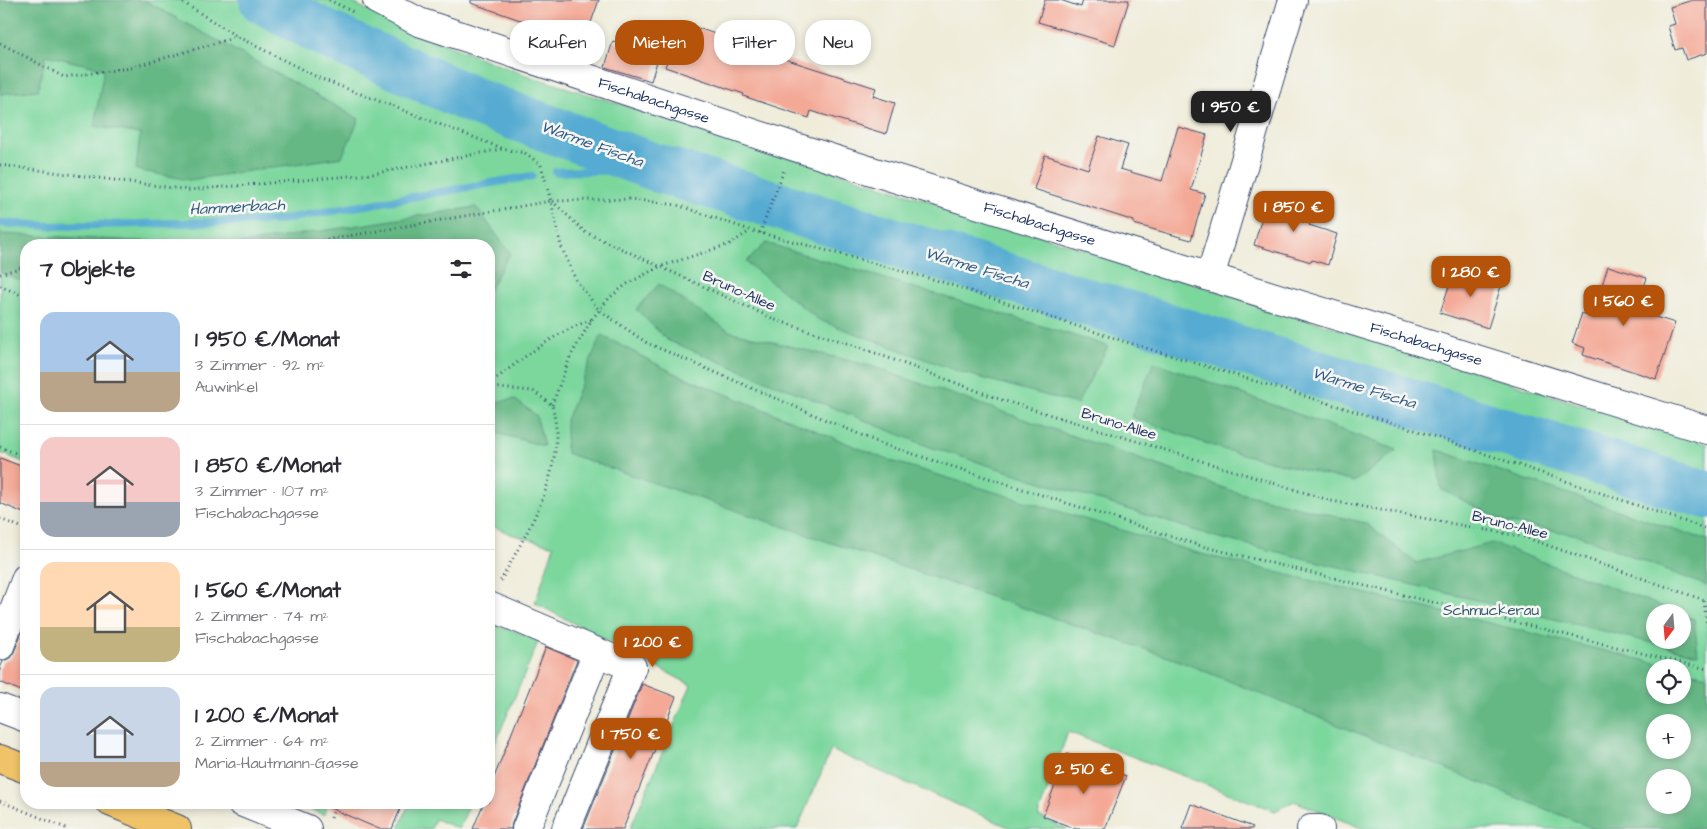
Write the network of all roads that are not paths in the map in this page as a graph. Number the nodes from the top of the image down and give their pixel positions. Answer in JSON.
{"nodes":[{"id":1,"x":377,"y":0,"type":"edge"},
{"id":2,"x":1293,"y":0,"type":"edge"},
{"id":3,"x":423,"y":11,"type":"edge"},
{"id":4,"x":1210,"y":277,"type":"junction"},
{"id":5,"x":1707,"y":430,"type":"edge"},
{"id":6,"x":20,"y":594,"type":"edge"},
{"id":7,"x":495,"y":596,"type":"edge"},
{"id":8,"x":0,"y":646,"type":"edge"},
{"id":9,"x":597,"y":652,"type":"junction"},
{"id":10,"x":0,"y":708,"type":"edge"},
{"id":11,"x":20,"y":716,"type":"edge"},
{"id":12,"x":0,"y":759,"type":"edge"},
{"id":13,"x":20,"y":767,"type":"edge"},
{"id":14,"x":119,"y":809,"type":"edge"},
{"id":15,"x":258,"y":809,"type":"edge"},
{"id":16,"x":136,"y":822,"type":"edge"},
{"id":17,"x":177,"y":829,"type":"edge"},
{"id":18,"x":307,"y":829,"type":"edge"},
{"id":19,"x":526,"y":829,"type":"edge"},
{"id":20,"x":566,"y":829,"type":"edge"},
{"id":21,"x":1311,"y":829,"type":"edge"},
{"id":22,"x":1320,"y":829,"type":"edge"}],
"edges":[{"from":1,"to":3,"type":"street","name":"Fischabachgasse"},
{"from":2,"to":4,"type":"street"},
{"from":3,"to":4,"type":"street","name":"Fischabachgasse"},
{"from":4,"to":5,"type":"street","name":"Fischabachgasse"},
{"from":6,"to":8,"type":"street"},
{"from":7,"to":9,"type":"street"},
{"from":9,"to":19,"type":"street"},
{"from":9,"to":20,"type":"street"},
{"from":10,"to":11,"type":"street"},
{"from":12,"to":13,"type":"main road"},
{"from":14,"to":16,"type":"main road"},
{"from":15,"to":18,"type":"street"},
{"from":16,"to":17,"type":"main road"},
{"from":21,"to":22,"type":"street"}]}
